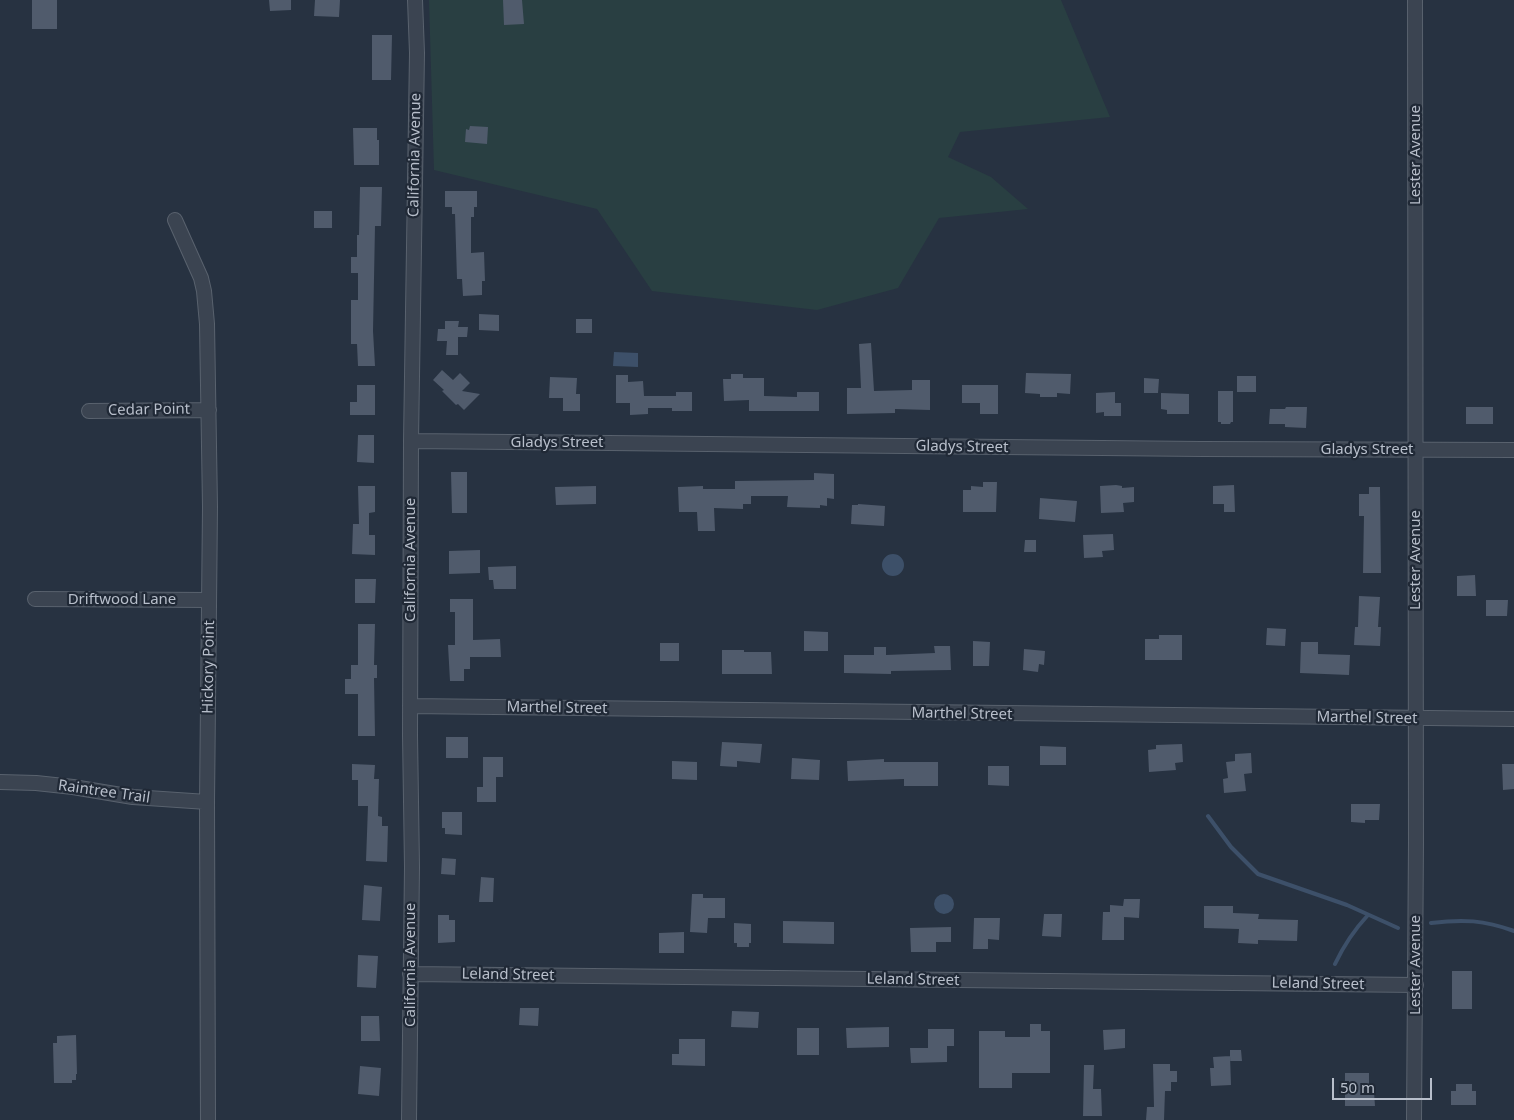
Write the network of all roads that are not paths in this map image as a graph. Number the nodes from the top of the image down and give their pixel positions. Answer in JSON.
{"nodes":[{"id":1,"x":415,"y":0,"type":"edge"},
{"id":2,"x":1415,"y":0,"type":"edge"},
{"id":3,"x":176,"y":220,"type":"dead end"},
{"id":4,"x":209,"y":410,"type":"junction"},
{"id":5,"x":89,"y":411,"type":"dead end"},
{"id":6,"x":411,"y":441,"type":"junction"},
{"id":7,"x":1416,"y":450,"type":"junction"},
{"id":8,"x":1514,"y":450,"type":"edge"},
{"id":9,"x":35,"y":599,"type":"dead end"},
{"id":10,"x":209,"y":600,"type":"junction"},
{"id":11,"x":410,"y":706,"type":"junction"},
{"id":12,"x":1415,"y":718,"type":"junction"},
{"id":13,"x":1514,"y":720,"type":"edge"},
{"id":14,"x":0,"y":782,"type":"edge"},
{"id":15,"x":207,"y":802,"type":"junction"},
{"id":16,"x":410,"y":974,"type":"junction"},
{"id":17,"x":1416,"y":985,"type":"junction"},
{"id":18,"x":208,"y":1120,"type":"edge"},
{"id":19,"x":409,"y":1120,"type":"edge"},
{"id":20,"x":1414,"y":1120,"type":"edge"}],
"edges":[{"from":1,"to":6,"type":"street","name":"California Avenue"},
{"from":2,"to":7,"type":"street","name":"Lester Avenue"},
{"from":3,"to":4,"type":"street","name":"Hickory Point"},
{"from":4,"to":5,"type":"street","name":"Cedar Point"},
{"from":4,"to":10,"type":"street","name":"Hickory Point"},
{"from":6,"to":7,"type":"street","name":"Gladys Street"},
{"from":6,"to":11,"type":"street","name":"California Avenue"},
{"from":7,"to":8,"type":"street","name":"Gladys Street"},
{"from":7,"to":12,"type":"street","name":"Lester Avenue"},
{"from":9,"to":10,"type":"street","name":"Driftwood Lane"},
{"from":10,"to":15,"type":"street","name":"Hickory Point"},
{"from":11,"to":12,"type":"street","name":"Marthel Street"},
{"from":11,"to":16,"type":"street","name":"California Avenue"},
{"from":12,"to":13,"type":"street","name":"Marthel Street"},
{"from":12,"to":17,"type":"street","name":"Lester Avenue"},
{"from":14,"to":15,"type":"street","name":"Raintree Trail"},
{"from":15,"to":18,"type":"street","name":"Hickory Point"},
{"from":16,"to":17,"type":"street","name":"Leland Street"},
{"from":16,"to":19,"type":"street","name":"California Avenue"},
{"from":17,"to":20,"type":"street","name":"Lester Avenue"}]}
